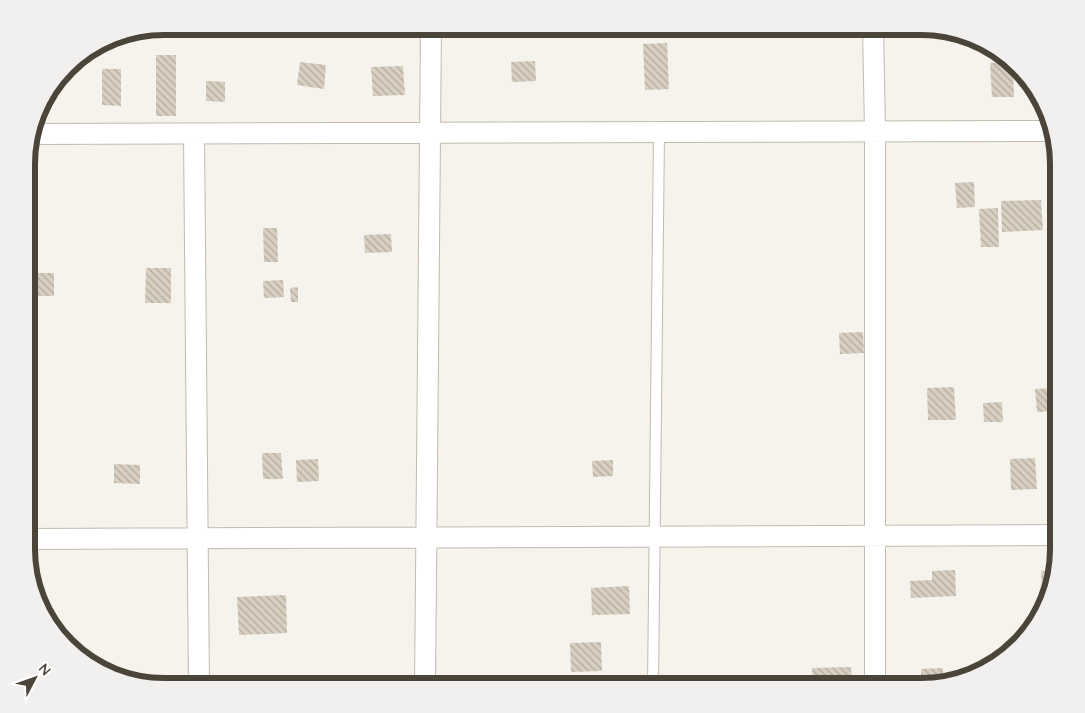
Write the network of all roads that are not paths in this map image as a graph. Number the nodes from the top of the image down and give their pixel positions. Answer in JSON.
{"nodes":[{"id":1,"x":430,"y":35,"type":"edge"},
{"id":2,"x":873,"y":35,"type":"edge"},
{"id":3,"x":1046,"y":131,"type":"edge"},
{"id":4,"x":659,"y":132,"type":"junction"},
{"id":5,"x":875,"y":132,"type":"junction"},
{"id":6,"x":430,"y":133,"type":"junction"},
{"id":7,"x":38,"y":134,"type":"edge"},
{"id":8,"x":194,"y":134,"type":"junction"},
{"id":9,"x":1050,"y":534,"type":"edge"},
{"id":10,"x":875,"y":535,"type":"junction"},
{"id":11,"x":655,"y":536,"type":"junction"},
{"id":12,"x":426,"y":537,"type":"junction"},
{"id":13,"x":198,"y":538,"type":"junction"},
{"id":14,"x":35,"y":539,"type":"edge"},
{"id":15,"x":199,"y":678,"type":"edge"},
{"id":16,"x":425,"y":678,"type":"edge"},
{"id":17,"x":653,"y":678,"type":"edge"},
{"id":18,"x":876,"y":678,"type":"edge"}],
"edges":[{"from":1,"to":6,"type":"street"},
{"from":2,"to":5,"type":"street"},
{"from":3,"to":5,"type":"street"},
{"from":4,"to":5,"type":"street"},
{"from":4,"to":6,"type":"street"},
{"from":4,"to":11,"type":"lane"},
{"from":5,"to":10,"type":"street"},
{"from":6,"to":8,"type":"street"},
{"from":6,"to":12,"type":"street"},
{"from":7,"to":8,"type":"street"},
{"from":8,"to":13,"type":"street"},
{"from":9,"to":10,"type":"street"},
{"from":10,"to":11,"type":"street"},
{"from":10,"to":18,"type":"street"},
{"from":11,"to":12,"type":"street"},
{"from":11,"to":17,"type":"lane"},
{"from":12,"to":13,"type":"street"},
{"from":12,"to":16,"type":"street"},
{"from":13,"to":14,"type":"street"},
{"from":13,"to":15,"type":"street"}]}
